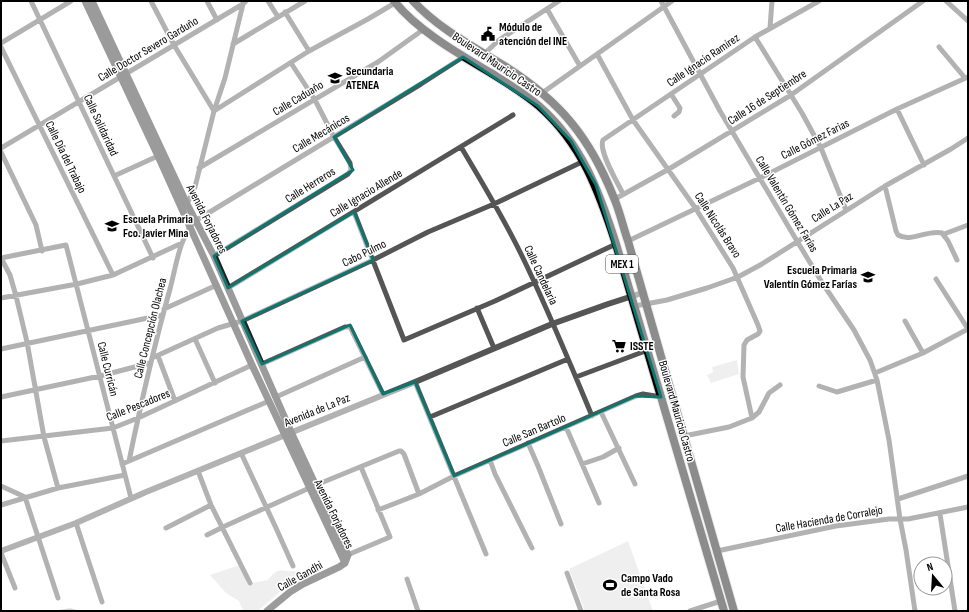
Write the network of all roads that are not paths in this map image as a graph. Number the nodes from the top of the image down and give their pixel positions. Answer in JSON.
{"nodes":[{"id":1,"x":31,"y":1,"type":"edge"},
{"id":2,"x":71,"y":1,"type":"edge"},
{"id":3,"x":85,"y":1,"type":"edge"},
{"id":4,"x":92,"y":1,"type":"edge"},
{"id":5,"x":150,"y":1,"type":"edge"},
{"id":6,"x":207,"y":1,"type":"edge"},
{"id":7,"x":268,"y":1,"type":"edge"},
{"id":8,"x":305,"y":1,"type":"edge"},
{"id":9,"x":413,"y":1,"type":"edge"},
{"id":10,"x":559,"y":1,"type":"edge"},
{"id":11,"x":661,"y":1,"type":"edge"},
{"id":12,"x":672,"y":1,"type":"edge"},
{"id":13,"x":772,"y":1,"type":"edge"},
{"id":14,"x":819,"y":1,"type":"edge"},
{"id":15,"x":924,"y":1,"type":"edge"},
{"id":16,"x":946,"y":1,"type":"edge"},
{"id":17,"x":395,"y":2,"type":"edge"},
{"id":18,"x":244,"y":3,"type":"edge"},
{"id":19,"x":664,"y":6,"type":"junction"},
{"id":20,"x":547,"y":9,"type":"junction"},
{"id":21,"x":286,"y":12,"type":"junction"},
{"id":22,"x":278,"y":17,"type":"junction"},
{"id":23,"x":40,"y":19,"type":"junction"},
{"id":24,"x":217,"y":20,"type":"junction"},
{"id":25,"x":968,"y":21,"type":"edge"},
{"id":26,"x":770,"y":28,"type":"junction"},
{"id":27,"x":424,"y":29,"type":"junction"},
{"id":28,"x":755,"y":37,"type":"junction"},
{"id":29,"x":1,"y":43,"type":"edge"},
{"id":30,"x":233,"y":44,"type":"junction"},
{"id":31,"x":174,"y":45,"type":"junction"},
{"id":32,"x":1,"y":47,"type":"edge"},
{"id":33,"x":939,"y":47,"type":"dead end"},
{"id":34,"x":309,"y":51,"type":"junction"},
{"id":35,"x":484,"y":54,"type":"junction"},
{"id":36,"x":597,"y":54,"type":"junction"},
{"id":37,"x":463,"y":56,"type":"junction"},
{"id":38,"x":291,"y":63,"type":"junction"},
{"id":39,"x":580,"y":66,"type":"junction"},
{"id":40,"x":700,"y":75,"type":"junction"},
{"id":41,"x":123,"y":76,"type":"junction"},
{"id":42,"x":966,"y":78,"type":"edge"},
{"id":43,"x":542,"y":93,"type":"junction"},
{"id":44,"x":671,"y":94,"type":"junction"},
{"id":45,"x":791,"y":95,"type":"junction"},
{"id":46,"x":315,"y":100,"type":"junction"},
{"id":47,"x":80,"y":102,"type":"junction"},
{"id":48,"x":897,"y":109,"type":"junction"},
{"id":49,"x":214,"y":111,"type":"junction"},
{"id":50,"x":513,"y":115,"type":"dead end"},
{"id":51,"x":674,"y":116,"type":"dead end"},
{"id":52,"x":633,"y":120,"type":"junction"},
{"id":53,"x":39,"y":126,"type":"junction"},
{"id":54,"x":732,"y":131,"type":"junction"},
{"id":55,"x":334,"y":137,"type":"junction"},
{"id":56,"x":968,"y":138,"type":"edge"},
{"id":57,"x":461,"y":147,"type":"junction"},
{"id":58,"x":1,"y":148,"type":"edge"},
{"id":59,"x":820,"y":148,"type":"junction"},
{"id":60,"x":1,"y":152,"type":"edge"},
{"id":61,"x":158,"y":156,"type":"junction"},
{"id":62,"x":584,"y":161,"type":"junction"},
{"id":63,"x":924,"y":165,"type":"junction"},
{"id":64,"x":199,"y":168,"type":"junction"},
{"id":65,"x":669,"y":169,"type":"junction"},
{"id":66,"x":114,"y":176,"type":"junction"},
{"id":67,"x":760,"y":178,"type":"junction"},
{"id":68,"x":885,"y":186,"type":"junction"},
{"id":69,"x":623,"y":194,"type":"junction"},
{"id":70,"x":615,"y":200,"type":"junction"},
{"id":71,"x":187,"y":204,"type":"junction"},
{"id":72,"x":494,"y":204,"type":"junction"},
{"id":73,"x":696,"y":209,"type":"junction"},
{"id":74,"x":846,"y":210,"type":"junction"},
{"id":75,"x":354,"y":212,"type":"junction"},
{"id":76,"x":193,"y":223,"type":"junction"},
{"id":77,"x":968,"y":225,"type":"edge"},
{"id":78,"x":944,"y":234,"type":"junction"},
{"id":79,"x":797,"y":241,"type":"junction"},
{"id":80,"x":628,"y":242,"type":"junction"},
{"id":81,"x":182,"y":243,"type":"junction"},
{"id":82,"x":616,"y":244,"type":"junction"},
{"id":83,"x":42,"y":251,"type":"junction"},
{"id":84,"x":214,"y":256,"type":"junction"},
{"id":85,"x":1,"y":258,"type":"edge"},
{"id":86,"x":153,"y":258,"type":"junction"},
{"id":87,"x":373,"y":260,"type":"junction"},
{"id":88,"x":957,"y":260,"type":"dead end"},
{"id":89,"x":114,"y":275,"type":"junction"},
{"id":90,"x":738,"y":277,"type":"junction"},
{"id":91,"x":936,"y":279,"type":"dead end"},
{"id":92,"x":534,"y":282,"type":"junction"},
{"id":93,"x":77,"y":284,"type":"junction"},
{"id":94,"x":217,"y":285,"type":"junction"},
{"id":95,"x":228,"y":288,"type":"junction"},
{"id":96,"x":642,"y":293,"type":"junction"},
{"id":97,"x":16,"y":296,"type":"junction"},
{"id":98,"x":632,"y":296,"type":"junction"},
{"id":99,"x":1,"y":298,"type":"edge"},
{"id":100,"x":645,"y":303,"type":"junction"},
{"id":101,"x":635,"y":306,"type":"junction"},
{"id":102,"x":477,"y":308,"type":"junction"},
{"id":103,"x":164,"y":309,"type":"junction"},
{"id":104,"x":162,"y":315,"type":"junction"},
{"id":105,"x":242,"y":321,"type":"junction"},
{"id":106,"x":905,"y":321,"type":"dead end"},
{"id":107,"x":234,"y":323,"type":"junction"},
{"id":108,"x":552,"y":324,"type":"junction"},
{"id":109,"x":968,"y":329,"type":"edge"},
{"id":110,"x":88,"y":330,"type":"junction"},
{"id":111,"x":195,"y":339,"type":"junction"},
{"id":112,"x":27,"y":342,"type":"junction"},
{"id":113,"x":1,"y":348,"type":"edge"},
{"id":114,"x":494,"y":348,"type":"junction"},
{"id":115,"x":648,"y":350,"type":"junction"},
{"id":116,"x":923,"y":353,"type":"junction"},
{"id":117,"x":158,"y":356,"type":"junction"},
{"id":118,"x":365,"y":357,"type":"junction"},
{"id":119,"x":568,"y":359,"type":"junction"},
{"id":120,"x":151,"y":360,"type":"junction"},
{"id":121,"x":262,"y":364,"type":"junction"},
{"id":122,"x":252,"y":365,"type":"junction"},
{"id":123,"x":875,"y":373,"type":"junction"},
{"id":124,"x":100,"y":376,"type":"junction"},
{"id":125,"x":576,"y":377,"type":"junction"},
{"id":126,"x":877,"y":380,"type":"junction"},
{"id":127,"x":415,"y":382,"type":"junction"},
{"id":128,"x":215,"y":383,"type":"junction"},
{"id":129,"x":780,"y":385,"type":"dead end"},
{"id":130,"x":819,"y":386,"type":"dead end"},
{"id":131,"x":35,"y":389,"type":"junction"},
{"id":132,"x":383,"y":394,"type":"junction"},
{"id":133,"x":1,"y":397,"type":"edge"},
{"id":134,"x":276,"y":397,"type":"junction"},
{"id":135,"x":661,"y":397,"type":"junction"},
{"id":136,"x":175,"y":401,"type":"junction"},
{"id":137,"x":269,"y":401,"type":"junction"},
{"id":138,"x":601,"y":412,"type":"junction"},
{"id":139,"x":592,"y":416,"type":"junction"},
{"id":140,"x":430,"y":417,"type":"junction"},
{"id":141,"x":138,"y":418,"type":"junction"},
{"id":142,"x":752,"y":418,"type":"junction"},
{"id":143,"x":566,"y":427,"type":"junction"},
{"id":144,"x":113,"y":428,"type":"junction"},
{"id":145,"x":288,"y":433,"type":"junction"},
{"id":146,"x":684,"y":436,"type":"junction"},
{"id":147,"x":44,"y":437,"type":"junction"},
{"id":148,"x":1,"y":441,"type":"edge"},
{"id":149,"x":528,"y":443,"type":"junction"},
{"id":150,"x":618,"y":448,"type":"junction"},
{"id":151,"x":240,"y":453,"type":"junction"},
{"id":152,"x":490,"y":460,"type":"junction"},
{"id":153,"x":129,"y":461,"type":"junction"},
{"id":154,"x":122,"y":464,"type":"junction"},
{"id":155,"x":582,"y":464,"type":"junction"},
{"id":156,"x":361,"y":467,"type":"junction"},
{"id":157,"x":198,"y":471,"type":"junction"},
{"id":158,"x":125,"y":475,"type":"junction"},
{"id":159,"x":454,"y":476,"type":"junction"},
{"id":160,"x":968,"y":476,"type":"edge"},
{"id":161,"x":635,"y":484,"type":"dead end"},
{"id":162,"x":1,"y":486,"type":"edge"},
{"id":163,"x":312,"y":487,"type":"junction"},
{"id":164,"x":58,"y":488,"type":"junction"},
{"id":165,"x":419,"y":494,"type":"junction"},
{"id":166,"x":25,"y":497,"type":"junction"},
{"id":167,"x":131,"y":498,"type":"junction"},
{"id":168,"x":898,"y":499,"type":"junction"},
{"id":169,"x":599,"y":503,"type":"dead end"},
{"id":170,"x":1,"y":505,"type":"edge"},
{"id":171,"x":211,"y":505,"type":"junction"},
{"id":172,"x":968,"y":507,"type":"edge"},
{"id":173,"x":267,"y":508,"type":"junction"},
{"id":174,"x":378,"y":510,"type":"junction"},
{"id":175,"x":940,"y":514,"type":"junction"},
{"id":176,"x":900,"y":519,"type":"junction"},
{"id":177,"x":76,"y":522,"type":"junction"},
{"id":178,"x":561,"y":524,"type":"dead end"},
{"id":179,"x":223,"y":527,"type":"junction"},
{"id":180,"x":166,"y":528,"type":"dead end"},
{"id":181,"x":207,"y":535,"type":"dead end"},
{"id":182,"x":38,"y":537,"type":"junction"},
{"id":183,"x":532,"y":548,"type":"dead end"},
{"id":184,"x":717,"y":551,"type":"junction"},
{"id":185,"x":1,"y":552,"type":"edge"},
{"id":186,"x":486,"y":554,"type":"dead end"},
{"id":187,"x":345,"y":558,"type":"junction"},
{"id":188,"x":292,"y":566,"type":"dead end"},
{"id":189,"x":567,"y":573,"type":"dead end"},
{"id":190,"x":407,"y":579,"type":"dead end"},
{"id":191,"x":250,"y":583,"type":"dead end"},
{"id":192,"x":15,"y":588,"type":"dead end"},
{"id":193,"x":58,"y":598,"type":"dead end"},
{"id":194,"x":721,"y":601,"type":"junction"},
{"id":195,"x":102,"y":602,"type":"dead end"},
{"id":196,"x":267,"y":611,"type":"edge"},
{"id":197,"x":418,"y":611,"type":"edge"},
{"id":198,"x":581,"y":611,"type":"edge"},
{"id":199,"x":690,"y":611,"type":"edge"},
{"id":200,"x":724,"y":611,"type":"edge"},
{"id":201,"x":734,"y":611,"type":"edge"},
{"id":202,"x":916,"y":611,"type":"edge"},
{"id":203,"x":955,"y":611,"type":"edge"}],
"edges":[{"from":1,"to":23,"type":"street","name":"Calle Solidaridad"},
{"from":2,"to":23,"type":"street"},
{"from":3,"to":41,"type":"main road","name":"Avenida Forjadores"},
{"from":4,"to":41,"type":"main road","name":"Avenida Forjadores"},
{"from":5,"to":31,"type":"street"},
{"from":6,"to":24,"type":"street"},
{"from":7,"to":22,"type":"street"},
{"from":8,"to":21,"type":"street"},
{"from":9,"to":35,"type":"main road","name":"Boulevard Mauricio Castro","number":"MEX 1"},
{"from":10,"to":20,"type":"street"},
{"from":11,"to":19,"type":"street","name":"Calle Valentín Gómez Farías"},
{"from":12,"to":19,"type":"street"},
{"from":13,"to":26,"type":"street"},
{"from":14,"to":26,"type":"street","name":"Calle Ignacio Ramírez"},
{"from":15,"to":45,"type":"street","name":"Calle 16 de Septiembre"},
{"from":16,"to":25,"type":"street"},
{"from":17,"to":27,"type":"main road","name":"Boulevard Mauricio Castro","number":"MEX 1"},
{"from":17,"to":34,"type":"street"},
{"from":18,"to":24,"type":"street","name":"Calle Doctor Severo Garduño"},
{"from":18,"to":30,"type":"street"},
{"from":19,"to":36,"type":"street"},
{"from":19,"to":40,"type":"street","name":"Calle Valentín Gómez Farías"},
{"from":20,"to":35,"type":"street"},
{"from":20,"to":39,"type":"street"},
{"from":21,"to":22,"type":"street"},
{"from":21,"to":34,"type":"street"},
{"from":22,"to":30,"type":"street"},
{"from":23,"to":29,"type":"street"},
{"from":23,"to":47,"type":"street","name":"Calle Solidaridad"},
{"from":24,"to":31,"type":"street","name":"Calle Doctor Severo Garduño"},
{"from":26,"to":28,"type":"street","name":"Calle Ignacio Ramírez"},
{"from":27,"to":37,"type":"main road","name":"Boulevard Mauricio Castro","number":"MEX 1"},
{"from":27,"to":46,"type":"street","name":"Calle Caduaño"},
{"from":28,"to":40,"type":"street","name":"Calle Ignacio Ramírez"},
{"from":28,"to":45,"type":"street"},
{"from":30,"to":49,"type":"street"},
{"from":31,"to":41,"type":"street","name":"Calle Doctor Severo Garduño"},
{"from":31,"to":49,"type":"street"},
{"from":32,"to":53,"type":"street","name":"Calle Día del Trabajo"},
{"from":33,"to":42,"type":"street"},
{"from":34,"to":38,"type":"street"},
{"from":35,"to":43,"type":"main road","name":"Boulevard Mauricio Castro","number":"MEX 1"},
{"from":36,"to":39,"type":"street"},
{"from":36,"to":52,"type":"street","name":"Calle Nicolás Bravo"},
{"from":37,"to":55,"type":"street","name":"Calle Mecánicos"},
{"from":37,"to":62,"type":"main road","name":"Boulevard Mauricio Castro","number":"MEX 1"},
{"from":38,"to":46,"type":"street","name":"Calle Herreros"},
{"from":38,"to":49,"type":"street"},
{"from":39,"to":43,"type":"street"},
{"from":40,"to":44,"type":"street","name":"Calle Ignacio Ramírez"},
{"from":40,"to":54,"type":"street","name":"Calle Valentín Gómez Farías"},
{"from":41,"to":47,"type":"street","name":"Calle Doctor Severo Garduño"},
{"from":41,"to":61,"type":"main road","name":"Avenida Forjadores"},
{"from":41,"to":71,"type":"main road","name":"Avenida Forjadores"},
{"from":42,"to":48,"type":"street","name":"Calle Gómez Farias"},
{"from":43,"to":70,"type":"main road","name":"Boulevard Mauricio Castro","number":"MEX 1"},
{"from":44,"to":51,"type":"street"},
{"from":44,"to":52,"type":"street","name":"Calle Ignacio Ramírez"},
{"from":45,"to":54,"type":"street","name":"Calle 16 de Septiembre"},
{"from":45,"to":59,"type":"street"},
{"from":46,"to":55,"type":"street","name":"Calle Herreros"},
{"from":46,"to":64,"type":"street","name":"Calle Caduaño"},
{"from":47,"to":53,"type":"street","name":"Calle Doctor Severo Garduño"},
{"from":47,"to":66,"type":"street","name":"Calle Solidaridad"},
{"from":48,"to":59,"type":"street","name":"Calle Gómez Farias"},
{"from":48,"to":63,"type":"street"},
{"from":49,"to":64,"type":"street"},
{"from":50,"to":57,"type":"street","name":"Calle Ignacio Allende"},
{"from":52,"to":65,"type":"street","name":"Calle Nicolás Bravo"},
{"from":52,"to":69,"type":"street","name":"Calle Ignacio Ramírez"},
{"from":53,"to":58,"type":"street","name":"Calle Doctor Severo Garduño"},
{"from":53,"to":89,"type":"street","name":"Calle Día del Trabajo"},
{"from":54,"to":65,"type":"street","name":"Calle 16 de Septiembre"},
{"from":54,"to":67,"type":"street","name":"Calle Valentín Gómez Farías"},
{"from":55,"to":76,"type":"street","name":"Calle Mecánicos"},
{"from":55,"to":84,"type":"street","name":"Calle Herreros"},
{"from":56,"to":63,"type":"street","name":"Calle La Paz"},
{"from":57,"to":72,"type":"street","name":"Calle Candelaria"},
{"from":57,"to":75,"type":"street","name":"Calle Ignacio Allende"},
{"from":59,"to":67,"type":"street","name":"Calle Gómez Farias"},
{"from":59,"to":74,"type":"street"},
{"from":60,"to":83,"type":"street"},
{"from":61,"to":66,"type":"street"},
{"from":61,"to":76,"type":"main road","name":"Avenida Forjadores"},
{"from":62,"to":72,"type":"street","name":"Cabo Pulmo"},
{"from":62,"to":82,"type":"main road","name":"Boulevard Mauricio Castro","number":"MEX 1"},
{"from":63,"to":68,"type":"street","name":"Calle La Paz"},
{"from":64,"to":71,"type":"street"},
{"from":65,"to":69,"type":"street","name":"Calle 16 de Septiembre"},
{"from":65,"to":73,"type":"street","name":"Calle Nicolás Bravo"},
{"from":66,"to":86,"type":"street","name":"Calle Solidaridad"},
{"from":67,"to":73,"type":"street","name":"Calle Gómez Farias"},
{"from":67,"to":79,"type":"street","name":"Calle Valentín Gómez Farías"},
{"from":68,"to":74,"type":"street","name":"Calle La Paz"},
{"from":68,"to":78,"type":"street"},
{"from":69,"to":70,"type":"street","name":"Calle 16 de Septiembre"},
{"from":70,"to":80,"type":"main road","name":"Boulevard Mauricio Castro","number":"MEX 1"},
{"from":71,"to":76,"type":"main road","name":"Avenida Forjadores"},
{"from":72,"to":87,"type":"street","name":"Cabo Pulmo"},
{"from":72,"to":92,"type":"street","name":"Calle Candelaria"},
{"from":73,"to":80,"type":"street","name":"Calle Gómez Farias"},
{"from":73,"to":90,"type":"street","name":"Calle Nicolás Bravo"},
{"from":74,"to":79,"type":"street","name":"Calle La Paz"},
{"from":75,"to":87,"type":"street"},
{"from":75,"to":95,"type":"street","name":"Calle Ignacio Allende"},
{"from":76,"to":81,"type":"street","name":"Calle Concepción Olachea"},
{"from":76,"to":84,"type":"main road","name":"Avenida Forjadores"},
{"from":76,"to":94,"type":"main road","name":"Avenida Forjadores"},
{"from":77,"to":78,"type":"street"},
{"from":78,"to":88,"type":"street"},
{"from":79,"to":90,"type":"street","name":"Calle La Paz"},
{"from":79,"to":123,"type":"street","name":"Calle Valentín Gómez Farías"},
{"from":80,"to":96,"type":"main road","name":"Boulevard Mauricio Castro","number":"MEX 1"},
{"from":81,"to":86,"type":"street"},
{"from":81,"to":103,"type":"street","name":"Calle Concepción Olachea"},
{"from":82,"to":92,"type":"street"},
{"from":82,"to":98,"type":"main road","name":"Boulevard Mauricio Castro","number":"MEX 1"},
{"from":83,"to":85,"type":"street"},
{"from":83,"to":93,"type":"street","name":"Calle Curricán"},
{"from":84,"to":95,"type":"main road","name":"Avenida Forjadores"},
{"from":85,"to":97,"type":"street"},
{"from":86,"to":89,"type":"street"},
{"from":87,"to":102,"type":"street"},
{"from":87,"to":105,"type":"street","name":"Cabo Pulmo"},
{"from":89,"to":93,"type":"street"},
{"from":90,"to":100,"type":"street","name":"Calle La Paz"},
{"from":90,"to":142,"type":"street","name":"Calle Nicolás Bravo"},
{"from":91,"to":109,"type":"street"},
{"from":92,"to":102,"type":"street"},
{"from":92,"to":108,"type":"street","name":"Calle Candelaria"},
{"from":93,"to":97,"type":"street"},
{"from":93,"to":110,"type":"street","name":"Calle Curricán"},
{"from":94,"to":103,"type":"street"},
{"from":94,"to":107,"type":"main road","name":"Avenida Forjadores"},
{"from":95,"to":105,"type":"main road","name":"Avenida Forjadores"},
{"from":96,"to":98,"type":"street","name":"Avenida de La Paz"},
{"from":96,"to":100,"type":"main road","name":"Boulevard Mauricio Castro","number":"MEX 1"},
{"from":97,"to":99,"type":"street"},
{"from":97,"to":112,"type":"street"},
{"from":98,"to":101,"type":"main road","name":"Boulevard Mauricio Castro","number":"MEX 1"},
{"from":98,"to":108,"type":"street","name":"Avenida de La Paz"},
{"from":100,"to":101,"type":"street","name":"Calle La Paz"},
{"from":100,"to":146,"type":"main road","name":"Boulevard Mauricio Castro","number":"MEX 1"},
{"from":101,"to":115,"type":"main road","name":"Boulevard Mauricio Castro","number":"MEX 1"},
{"from":102,"to":114,"type":"street"},
{"from":103,"to":104,"type":"street","name":"Calle Concepción Olachea"},
{"from":104,"to":110,"type":"street"},
{"from":104,"to":120,"type":"street","name":"Calle Concepción Olachea"},
{"from":105,"to":107,"type":"street","name":"Cabo Pulmo"},
{"from":105,"to":121,"type":"main road","name":"Avenida Forjadores"},
{"from":106,"to":116,"type":"street"},
{"from":107,"to":111,"type":"street","name":"Cabo Pulmo"},
{"from":107,"to":122,"type":"main road","name":"Avenida Forjadores"},
{"from":108,"to":114,"type":"street","name":"Avenida de La Paz"},
{"from":108,"to":119,"type":"street","name":"Calle Candelaria"},
{"from":109,"to":116,"type":"street"},
{"from":110,"to":112,"type":"street"},
{"from":110,"to":124,"type":"street","name":"Calle Curricán"},
{"from":111,"to":117,"type":"street","name":"Cabo Pulmo"},
{"from":111,"to":128,"type":"street"},
{"from":112,"to":113,"type":"street"},
{"from":112,"to":131,"type":"street"},
{"from":114,"to":127,"type":"street","name":"Avenida de La Paz"},
{"from":115,"to":125,"type":"street"},
{"from":115,"to":135,"type":"main road","name":"Boulevard Mauricio Castro","number":"MEX 1"},
{"from":116,"to":123,"type":"street"},
{"from":117,"to":120,"type":"street","name":"Cabo Pulmo"},
{"from":117,"to":136,"type":"street"},
{"from":118,"to":121,"type":"street"},
{"from":118,"to":132,"type":"street"},
{"from":118,"to":134,"type":"street"},
{"from":119,"to":125,"type":"street","name":"Calle Candelaria"},
{"from":119,"to":140,"type":"street"},
{"from":120,"to":124,"type":"street","name":"Cabo Pulmo"},
{"from":120,"to":141,"type":"street","name":"Calle Concepción Olachea"},
{"from":121,"to":134,"type":"main road","name":"Avenida Forjadores"},
{"from":122,"to":128,"type":"street","name":"Calle Pescadores"},
{"from":122,"to":137,"type":"main road","name":"Avenida Forjadores"},
{"from":123,"to":126,"type":"street","name":"Calle Valentín Gómez Farías"},
{"from":124,"to":131,"type":"street","name":"Cabo Pulmo"},
{"from":124,"to":144,"type":"street","name":"Calle Curricán"},
{"from":125,"to":139,"type":"street","name":"Calle Candelaria"},
{"from":126,"to":130,"type":"street"},
{"from":126,"to":168,"type":"street","name":"Calle Valentín Gómez Farías"},
{"from":127,"to":132,"type":"street","name":"Avenida de La Paz"},
{"from":127,"to":140,"type":"street"},
{"from":128,"to":136,"type":"street","name":"Calle Pescadores"},
{"from":129,"to":142,"type":"street"},
{"from":131,"to":133,"type":"street","name":"Cabo Pulmo"},
{"from":131,"to":147,"type":"street"},
{"from":132,"to":145,"type":"street","name":"Avenida de La Paz"},
{"from":134,"to":145,"type":"main road","name":"Avenida Forjadores"},
{"from":135,"to":138,"type":"street","name":"Calle San Bartolo"},
{"from":135,"to":194,"type":"main road","name":"Boulevard Mauricio Castro","number":"MEX 1"},
{"from":136,"to":141,"type":"street","name":"Calle Pescadores"},
{"from":137,"to":145,"type":"main road","name":"Avenida Forjadores"},
{"from":137,"to":153,"type":"street"},
{"from":138,"to":139,"type":"street","name":"Calle San Bartolo"},
{"from":138,"to":150,"type":"street"},
{"from":139,"to":143,"type":"street","name":"Calle San Bartolo"},
{"from":140,"to":159,"type":"street"},
{"from":141,"to":144,"type":"street","name":"Calle Pescadores"},
{"from":141,"to":153,"type":"street","name":"Calle Concepción Olachea"},
{"from":142,"to":146,"type":"street"},
{"from":143,"to":149,"type":"street","name":"Calle San Bartolo"},
{"from":143,"to":155,"type":"street"},
{"from":144,"to":147,"type":"street","name":"Calle Pescadores"},
{"from":144,"to":154,"type":"street","name":"Calle Curricán"},
{"from":145,"to":151,"type":"street","name":"Avenida de La Paz"},
{"from":145,"to":163,"type":"main road","name":"Avenida Forjadores"},
{"from":146,"to":184,"type":"main road","name":"Boulevard Mauricio Castro","number":"MEX 1"},
{"from":147,"to":148,"type":"street","name":"Calle Pescadores"},
{"from":147,"to":164,"type":"street"},
{"from":149,"to":152,"type":"street","name":"Calle San Bartolo"},
{"from":149,"to":178,"type":"street"},
{"from":150,"to":155,"type":"street"},
{"from":150,"to":161,"type":"street"},
{"from":151,"to":157,"type":"street","name":"Avenida de La Paz"},
{"from":151,"to":173,"type":"street"},
{"from":152,"to":159,"type":"street","name":"Calle San Bartolo"},
{"from":152,"to":183,"type":"street"},
{"from":153,"to":154,"type":"street"},
{"from":154,"to":158,"type":"street","name":"Calle Curricán"},
{"from":155,"to":169,"type":"street"},
{"from":156,"to":163,"type":"street"},
{"from":156,"to":165,"type":"street"},
{"from":156,"to":174,"type":"street"},
{"from":157,"to":167,"type":"street","name":"Avenida de La Paz"},
{"from":157,"to":171,"type":"street"},
{"from":158,"to":164,"type":"street"},
{"from":158,"to":167,"type":"street","name":"Calle Curricán"},
{"from":159,"to":165,"type":"street","name":"Calle San Bartolo"},
{"from":159,"to":186,"type":"street"},
{"from":160,"to":168,"type":"street"},
{"from":162,"to":166,"type":"street"},
{"from":163,"to":173,"type":"street"},
{"from":163,"to":187,"type":"main road","name":"Avenida Forjadores"},
{"from":164,"to":166,"type":"street"},
{"from":165,"to":174,"type":"street","name":"Calle San Bartolo"},
{"from":166,"to":170,"type":"street"},
{"from":166,"to":182,"type":"street"},
{"from":167,"to":177,"type":"street","name":"Avenida de La Paz"},
{"from":168,"to":176,"type":"street","name":"Calle Valentín Gómez Farías"},
{"from":171,"to":179,"type":"street"},
{"from":171,"to":180,"type":"street"},
{"from":172,"to":175,"type":"street","name":"Calle Hacienda de Corralejo"},
{"from":173,"to":179,"type":"street"},
{"from":173,"to":188,"type":"street"},
{"from":174,"to":187,"type":"street"},
{"from":175,"to":176,"type":"street","name":"Calle Hacienda de Corralejo"},
{"from":175,"to":203,"type":"street"},
{"from":176,"to":184,"type":"street","name":"Calle Hacienda de Corralejo"},
{"from":176,"to":202,"type":"street","name":"Calle Valentín Gómez Farías"},
{"from":177,"to":182,"type":"street","name":"Avenida de La Paz"},
{"from":177,"to":195,"type":"street"},
{"from":179,"to":181,"type":"street"},
{"from":179,"to":191,"type":"street"},
{"from":182,"to":185,"type":"street","name":"Avenida de La Paz"},
{"from":182,"to":193,"type":"street"},
{"from":184,"to":201,"type":"main road","name":"Boulevard Mauricio Castro","number":"MEX 1"},
{"from":185,"to":192,"type":"street"},
{"from":187,"to":196,"type":"main road","name":"Calle Gandhi"},
{"from":189,"to":198,"type":"street"},
{"from":190,"to":197,"type":"street"},
{"from":194,"to":199,"type":"street"},
{"from":194,"to":200,"type":"main road","name":"Boulevard Mauricio Castro","number":"MEX 1"}]}
